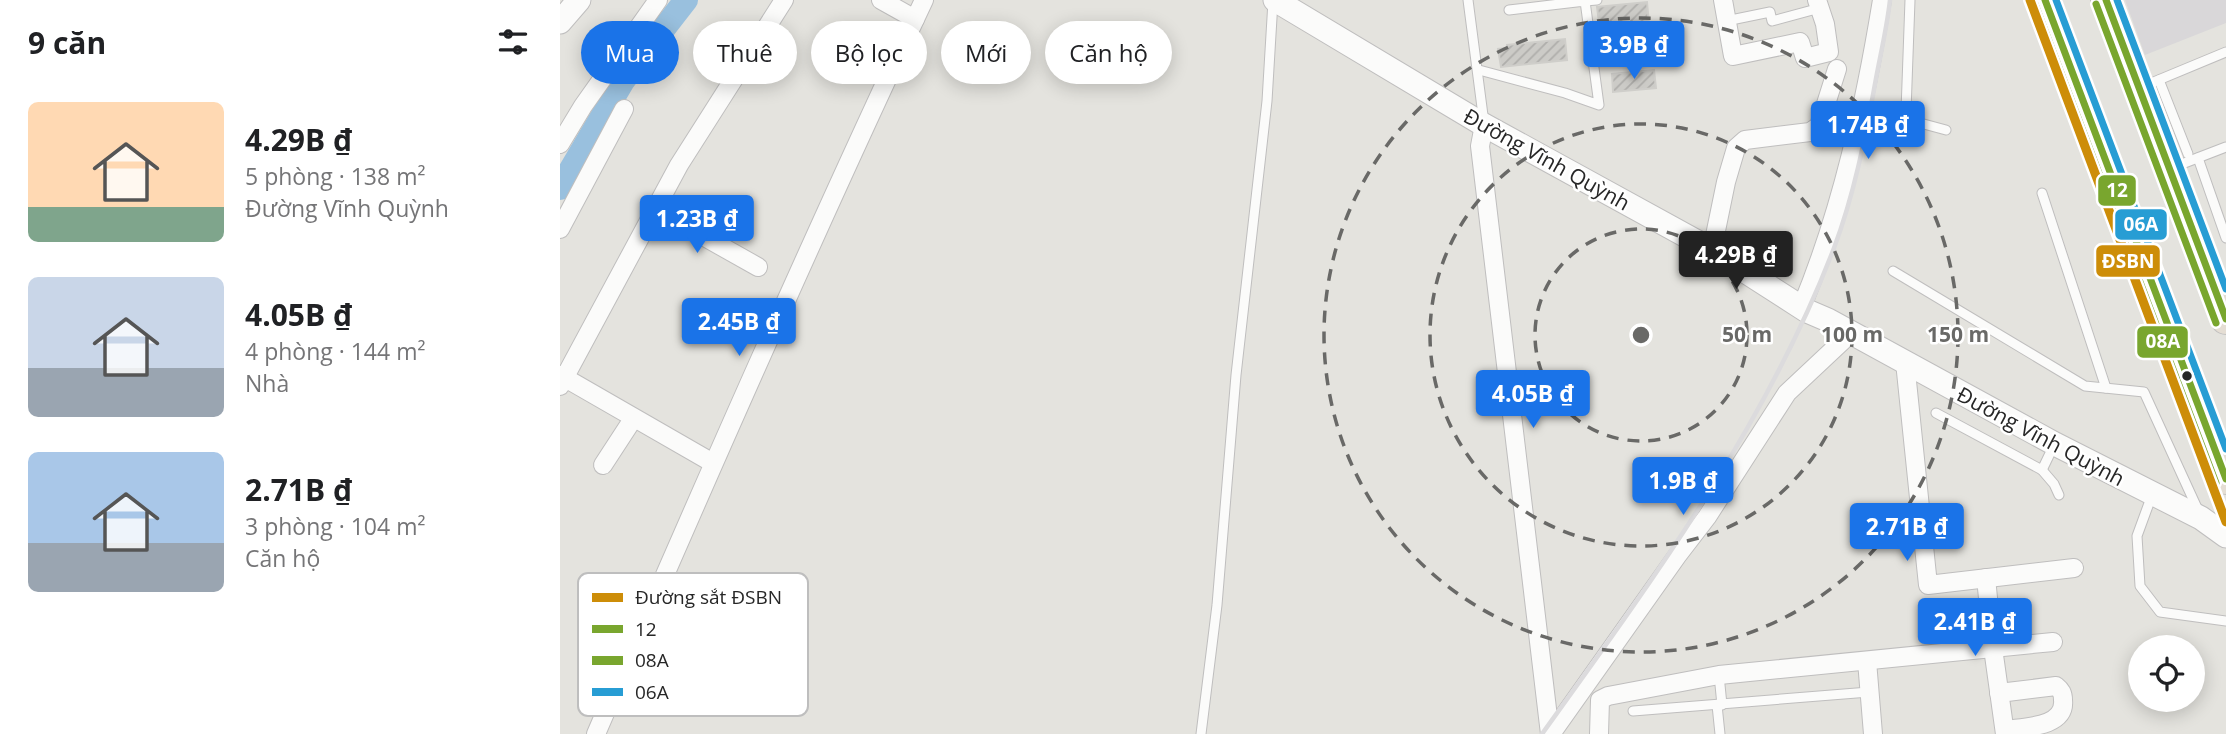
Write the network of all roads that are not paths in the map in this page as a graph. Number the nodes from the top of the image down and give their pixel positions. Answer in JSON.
{"nodes":[{"id":1,"x":579,"y":0,"type":"edge"},
{"id":2,"x":658,"y":0,"type":"edge"},
{"id":3,"x":784,"y":0,"type":"edge"},
{"id":4,"x":881,"y":0,"type":"edge"},
{"id":5,"x":924,"y":0,"type":"edge"},
{"id":6,"x":1274,"y":0,"type":"edge"},
{"id":7,"x":1468,"y":0,"type":"edge"},
{"id":8,"x":1597,"y":0,"type":"edge"},
{"id":9,"x":1723,"y":0,"type":"edge"},
{"id":10,"x":1882,"y":0,"type":"edge"},
{"id":11,"x":1910,"y":0,"type":"edge"},
{"id":12,"x":2045,"y":0,"type":"edge"},
{"id":13,"x":2106,"y":0,"type":"edge"},
{"id":14,"x":1585,"y":1,"type":"edge"},
{"id":15,"x":1819,"y":4,"type":"edge"},
{"id":16,"x":1509,"y":10,"type":"dead end"},
{"id":17,"x":915,"y":19,"type":"junction"},
{"id":18,"x":1726,"y":21,"type":"junction"},
{"id":19,"x":560,"y":22,"type":"edge"},
{"id":20,"x":2226,"y":52,"type":"edge"},
{"id":21,"x":1837,"y":69,"type":"dead end"},
{"id":22,"x":1479,"y":70,"type":"junction"},
{"id":23,"x":2149,"y":84,"type":"junction"},
{"id":24,"x":624,"y":109,"type":"dead end"},
{"id":25,"x":1484,"y":125,"type":"junction"},
{"id":26,"x":1946,"y":130,"type":"dead end"},
{"id":27,"x":560,"y":144,"type":"edge"},
{"id":28,"x":2226,"y":148,"type":"edge"},
{"id":29,"x":2198,"y":158,"type":"junction"},
{"id":30,"x":2179,"y":162,"type":"junction"},
{"id":31,"x":2042,"y":193,"type":"dead end"},
{"id":32,"x":656,"y":209,"type":"junction"},
{"id":33,"x":2224,"y":225,"type":"edge"},
{"id":34,"x":560,"y":229,"type":"edge"},
{"id":35,"x":2226,"y":238,"type":"edge"},
{"id":36,"x":1712,"y":250,"type":"junction"},
{"id":37,"x":758,"y":267,"type":"dead end"},
{"id":38,"x":1893,"y":271,"type":"dead end"},
{"id":39,"x":1802,"y":306,"type":"junction"},
{"id":40,"x":2226,"y":319,"type":"edge"},
{"id":41,"x":1852,"y":333,"type":"junction"},
{"id":42,"x":1905,"y":362,"type":"junction"},
{"id":43,"x":562,"y":380,"type":"edge"},
{"id":44,"x":2106,"y":388,"type":"junction"},
{"id":45,"x":1936,"y":413,"type":"dead end"},
{"id":46,"x":633,"y":419,"type":"junction"},
{"id":47,"x":2055,"y":444,"type":"junction"},
{"id":48,"x":713,"y":463,"type":"junction"},
{"id":49,"x":603,"y":465,"type":"dead end"},
{"id":50,"x":2042,"y":470,"type":"junction"},
{"id":51,"x":2226,"y":478,"type":"edge"},
{"id":52,"x":2059,"y":495,"type":"dead end"},
{"id":53,"x":2152,"y":495,"type":"junction"},
{"id":54,"x":2201,"y":518,"type":"junction"},
{"id":55,"x":2226,"y":536,"type":"edge"},
{"id":56,"x":2074,"y":568,"type":"dead end"},
{"id":57,"x":666,"y":573,"type":"edge"},
{"id":58,"x":1986,"y":578,"type":"junction"},
{"id":59,"x":2226,"y":621,"type":"edge"},
{"id":60,"x":2053,"y":642,"type":"dead end"},
{"id":61,"x":1993,"y":648,"type":"junction"},
{"id":62,"x":1867,"y":661,"type":"junction"},
{"id":63,"x":1719,"y":675,"type":"junction"},
{"id":64,"x":1870,"y":692,"type":"junction"},
{"id":65,"x":1999,"y":693,"type":"junction"},
{"id":66,"x":1720,"y":705,"type":"junction"},
{"id":67,"x":1633,"y":711,"type":"dead end"},
{"id":68,"x":604,"y":716,"type":"edge"},
{"id":69,"x":2005,"y":732,"type":"edge"},
{"id":70,"x":596,"y":734,"type":"edge"},
{"id":71,"x":1201,"y":734,"type":"edge"},
{"id":72,"x":1550,"y":734,"type":"edge"},
{"id":73,"x":1599,"y":734,"type":"edge"},
{"id":74,"x":1720,"y":734,"type":"edge"},
{"id":75,"x":1873,"y":734,"type":"edge"}],
"edges":[{"from":1,"to":19,"type":"street"},
{"from":2,"to":27,"type":"street"},
{"from":3,"to":32,"type":"street"},
{"from":4,"to":17,"type":"street"},
{"from":5,"to":17,"type":"street"},
{"from":6,"to":25,"type":"street","name":"Đường Vĩnh Quỳnh"},
{"from":6,"to":71,"type":"lane"},
{"from":7,"to":22,"type":"lane"},
{"from":8,"to":14,"type":"lane"},
{"from":9,"to":18,"type":"street"},
{"from":10,"to":39,"type":"street"},
{"from":11,"to":26,"type":"lane"},
{"from":12,"to":51,"type":"highway"},
{"from":13,"to":23,"type":"highway"},
{"from":14,"to":16,"type":"lane"},
{"from":14,"to":22,"type":"lane"},
{"from":15,"to":18,"type":"lane"},
{"from":15,"to":18,"type":"street"},
{"from":17,"to":48,"type":"street"},
{"from":20,"to":23,"type":"lane"},
{"from":21,"to":36,"type":"street"},
{"from":22,"to":25,"type":"lane"},
{"from":23,"to":30,"type":"highway"},
{"from":24,"to":34,"type":"street"},
{"from":25,"to":36,"type":"street","name":"Đường Vĩnh Quỳnh"},
{"from":25,"to":72,"type":"street"},
{"from":28,"to":29,"type":"lane"},
{"from":29,"to":30,"type":"lane"},
{"from":29,"to":33,"type":"lane"},
{"from":30,"to":40,"type":"highway"},
{"from":31,"to":44,"type":"lane"},
{"from":32,"to":37,"type":"street"},
{"from":32,"to":43,"type":"street"},
{"from":33,"to":35,"type":"lane"},
{"from":36,"to":39,"type":"street","name":"Đường Vĩnh Quỳnh"},
{"from":38,"to":44,"type":"lane"},
{"from":39,"to":41,"type":"street","name":"Đường Vĩnh Quỳnh"},
{"from":41,"to":42,"type":"street","name":"Đường Vĩnh Quỳnh"},
{"from":41,"to":72,"type":"street"},
{"from":42,"to":47,"type":"street","name":"Đường Vĩnh Quỳnh"},
{"from":42,"to":58,"type":"street"},
{"from":43,"to":46,"type":"street"},
{"from":44,"to":54,"type":"lane"},
{"from":45,"to":50,"type":"lane"},
{"from":46,"to":48,"type":"street"},
{"from":46,"to":49,"type":"street"},
{"from":47,"to":50,"type":"lane"},
{"from":47,"to":53,"type":"street","name":"Đường Vĩnh Quỳnh"},
{"from":48,"to":57,"type":"street"},
{"from":50,"to":52,"type":"lane"},
{"from":53,"to":54,"type":"street","name":"Đường Vĩnh Quỳnh"},
{"from":53,"to":59,"type":"lane"},
{"from":54,"to":55,"type":"street","name":"Đường Vĩnh Quỳnh"},
{"from":56,"to":58,"type":"street"},
{"from":58,"to":61,"type":"street"},
{"from":60,"to":61,"type":"street"},
{"from":61,"to":62,"type":"street"},
{"from":61,"to":65,"type":"street"},
{"from":62,"to":63,"type":"street"},
{"from":62,"to":64,"type":"street"},
{"from":63,"to":66,"type":"lane"},
{"from":63,"to":73,"type":"street"},
{"from":64,"to":66,"type":"lane"},
{"from":64,"to":75,"type":"street"},
{"from":65,"to":69,"type":"street"},
{"from":65,"to":69,"type":"street"},
{"from":66,"to":67,"type":"lane"},
{"from":66,"to":74,"type":"lane"},
{"from":68,"to":70,"type":"street"}]}
